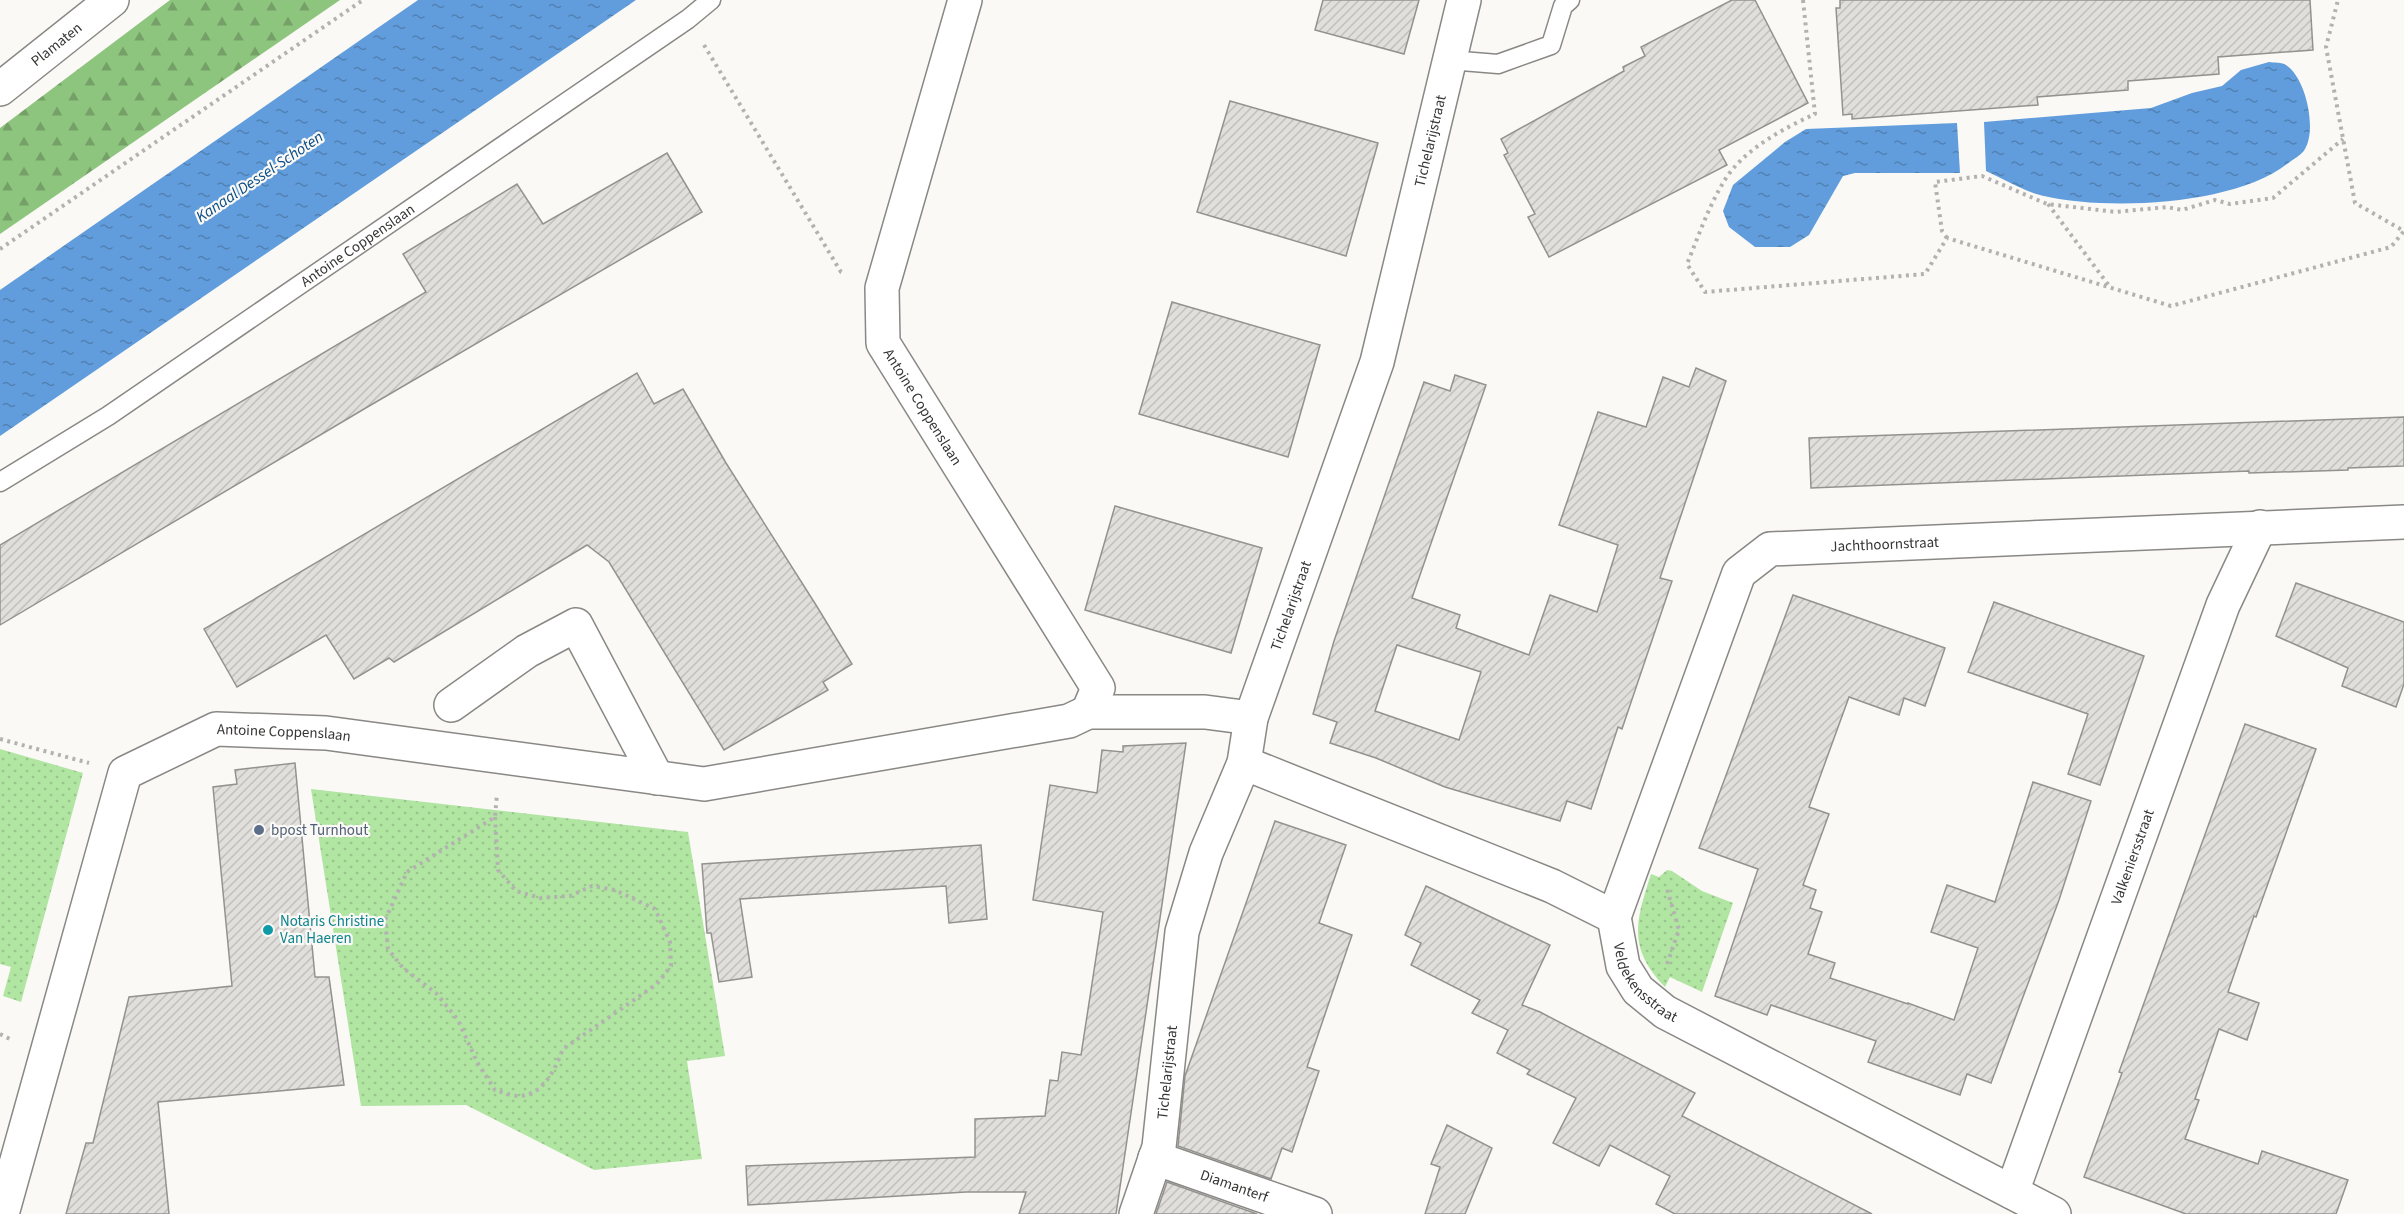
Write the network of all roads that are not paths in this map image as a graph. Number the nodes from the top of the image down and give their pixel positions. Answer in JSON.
{"nodes":[{"id":1,"x":112,"y":0,"type":"edge"},
{"id":2,"x":711,"y":0,"type":"edge"},
{"id":3,"x":965,"y":0,"type":"edge"},
{"id":4,"x":1464,"y":0,"type":"edge"},
{"id":5,"x":1570,"y":0,"type":"edge"},
{"id":6,"x":1449,"y":60,"type":"junction"},
{"id":7,"x":0,"y":89,"type":"edge"},
{"id":8,"x":0,"y":482,"type":"edge"},
{"id":9,"x":2404,"y":522,"type":"edge"},
{"id":10,"x":2260,"y":527,"type":"junction"},
{"id":11,"x":451,"y":705,"type":"dead end"},
{"id":12,"x":1088,"y":712,"type":"junction"},
{"id":13,"x":1251,"y":718,"type":"junction"},
{"id":14,"x":1244,"y":763,"type":"junction"},
{"id":15,"x":657,"y":778,"type":"junction"},
{"id":16,"x":1614,"y":917,"type":"junction"},
{"id":17,"x":1155,"y":1158,"type":"junction"},
{"id":18,"x":2012,"y":1192,"type":"junction"},
{"id":19,"x":2,"y":1214,"type":"edge"},
{"id":20,"x":1136,"y":1214,"type":"edge"},
{"id":21,"x":1315,"y":1214,"type":"edge"},
{"id":22,"x":2054,"y":1214,"type":"edge"}],
"edges":[{"from":1,"to":7,"type":"street","name":"Plamaten"},
{"from":2,"to":8,"type":"lane","name":"Antoine Coppenslaan"},
{"from":3,"to":12,"type":"street","name":"Antoine Coppenslaan"},
{"from":4,"to":6,"type":"street","name":"Tichelarijstraat"},
{"from":5,"to":6,"type":"lane"},
{"from":6,"to":13,"type":"street","name":"Tichelarijstraat"},
{"from":9,"to":10,"type":"street","name":"Jachthoornstraat"},
{"from":10,"to":16,"type":"street","name":"Jachthoornstraat"},
{"from":10,"to":18,"type":"street","name":"Valkeniersstraat"},
{"from":11,"to":15,"type":"street"},
{"from":12,"to":13,"type":"street","name":"Antoine Coppenslaan"},
{"from":12,"to":15,"type":"street","name":"Antoine Coppenslaan"},
{"from":13,"to":14,"type":"street","name":"Tichelarijstraat"},
{"from":14,"to":16,"type":"street","name":"Veldekensstraat"},
{"from":14,"to":17,"type":"street","name":"Tichelarijstraat"},
{"from":15,"to":19,"type":"street","name":"Antoine Coppenslaan"},
{"from":16,"to":18,"type":"street","name":"Veldekensstraat"},
{"from":17,"to":20,"type":"street","name":"Tichelarijstraat"},
{"from":17,"to":21,"type":"street","name":"Diamanterf"},
{"from":18,"to":22,"type":"street","name":"Veldekensstraat"}]}
